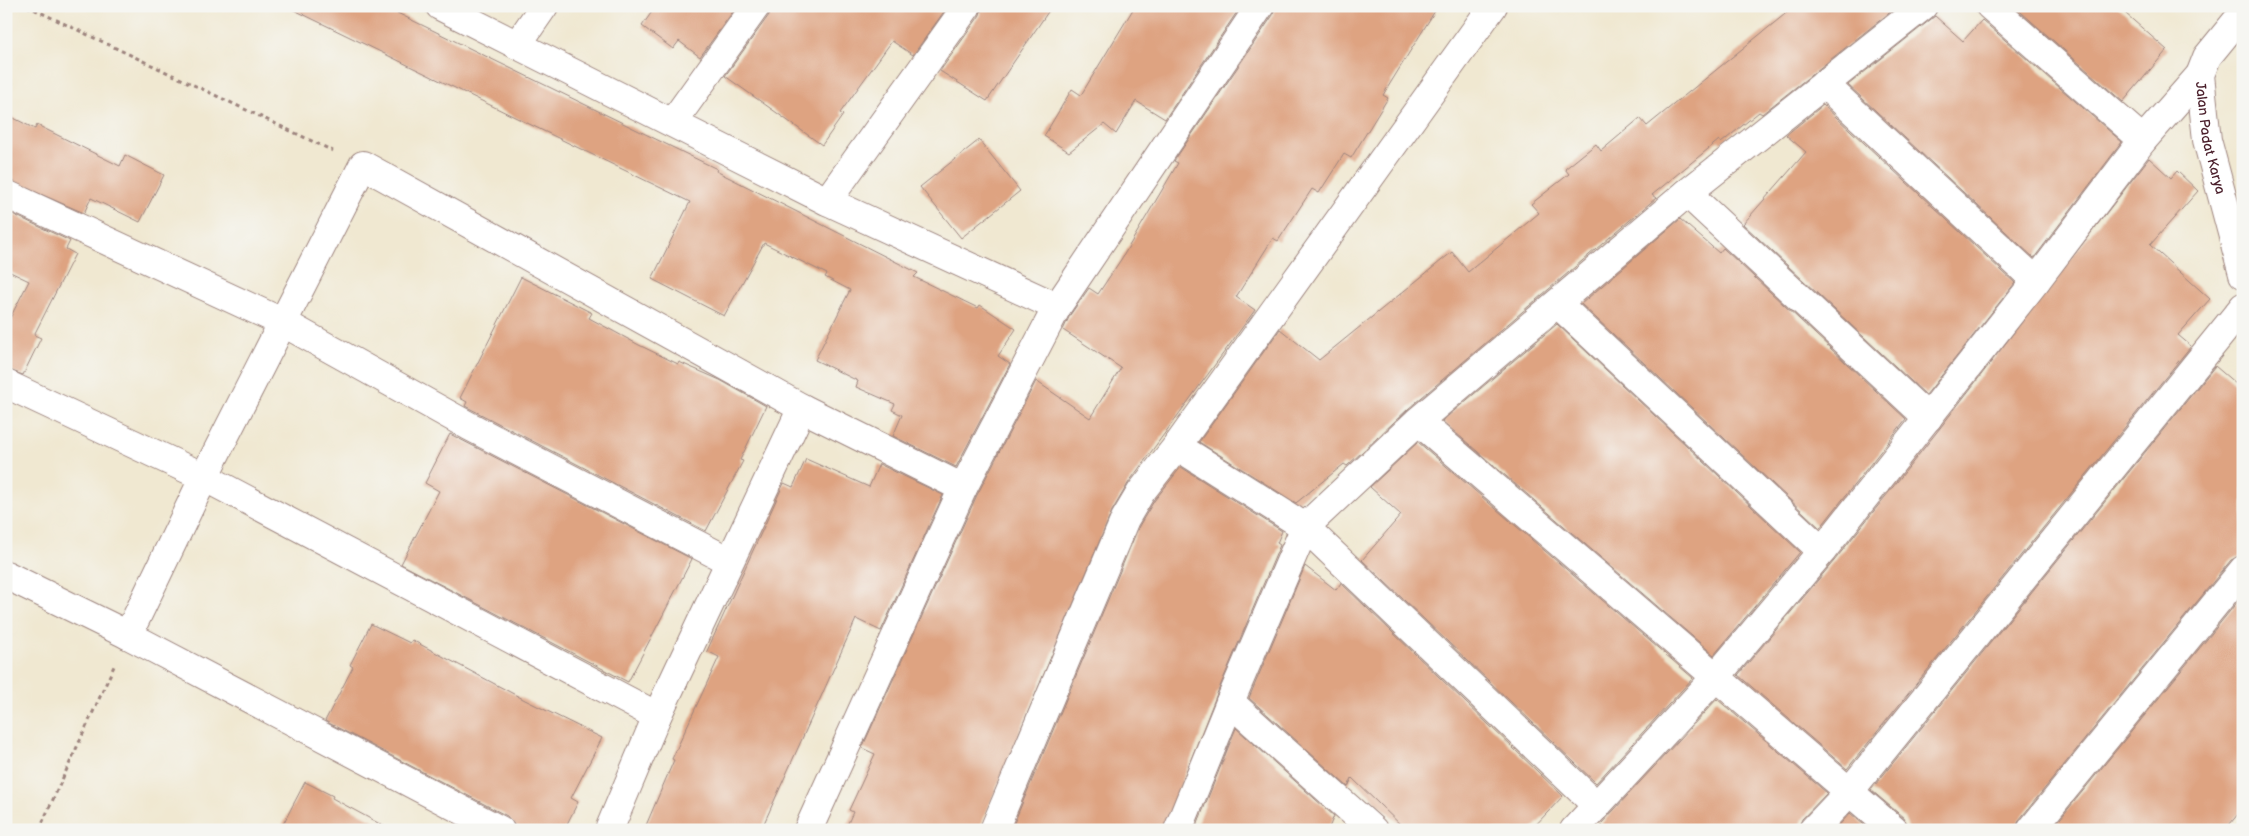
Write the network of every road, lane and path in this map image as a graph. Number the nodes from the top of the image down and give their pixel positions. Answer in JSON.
{"nodes":[{"id":1,"x":27,"y":6,"type":"edge"},
{"id":2,"x":440,"y":6,"type":"edge"},
{"id":3,"x":544,"y":6,"type":"edge"},
{"id":4,"x":756,"y":6,"type":"edge"},
{"id":5,"x":968,"y":6,"type":"edge"},
{"id":6,"x":1260,"y":6,"type":"edge"},
{"id":7,"x":1493,"y":6,"type":"edge"},
{"id":8,"x":1923,"y":6,"type":"edge"},
{"id":9,"x":1990,"y":6,"type":"edge"},
{"id":10,"x":2243,"y":13,"type":"edge"},
{"id":11,"x":517,"y":45,"type":"junction"},
{"id":12,"x":2200,"y":75,"type":"junction"},
{"id":13,"x":1824,"y":84,"type":"junction"},
{"id":14,"x":673,"y":122,"type":"junction"},
{"id":15,"x":2143,"y":140,"type":"junction"},
{"id":16,"x":362,"y":165,"type":"junction"},
{"id":17,"x":1687,"y":193,"type":"junction"},
{"id":18,"x":6,"y":194,"type":"edge"},
{"id":19,"x":827,"y":201,"type":"junction"},
{"id":20,"x":2243,"y":274,"type":"edge"},
{"id":21,"x":2036,"y":281,"type":"junction"},
{"id":22,"x":1558,"y":304,"type":"junction"},
{"id":23,"x":1058,"y":307,"type":"junction"},
{"id":24,"x":2243,"y":307,"type":"edge"},
{"id":25,"x":282,"y":322,"type":"junction"},
{"id":26,"x":6,"y":384,"type":"edge"},
{"id":27,"x":802,"y":408,"type":"junction"},
{"id":28,"x":1928,"y":418,"type":"junction"},
{"id":29,"x":1418,"y":421,"type":"junction"},
{"id":30,"x":1177,"y":446,"type":"junction"},
{"id":31,"x":204,"y":477,"type":"junction"},
{"id":32,"x":963,"y":488,"type":"junction"},
{"id":33,"x":1305,"y":527,"type":"junction"},
{"id":34,"x":1822,"y":551,"type":"junction"},
{"id":35,"x":729,"y":562,"type":"junction"},
{"id":36,"x":2243,"y":570,"type":"edge"},
{"id":37,"x":6,"y":575,"type":"edge"},
{"id":38,"x":128,"y":635,"type":"junction"},
{"id":39,"x":1715,"y":678,"type":"junction"},
{"id":40,"x":1230,"y":702,"type":"junction"},
{"id":41,"x":658,"y":716,"type":"junction"},
{"id":42,"x":1849,"y":792,"type":"junction"},
{"id":43,"x":1597,"y":806,"type":"junction"},
{"id":44,"x":1350,"y":820,"type":"edge"},
{"id":45,"x":39,"y":830,"type":"edge"},
{"id":46,"x":500,"y":830,"type":"edge"},
{"id":47,"x":610,"y":830,"type":"edge"},
{"id":48,"x":808,"y":830,"type":"edge"},
{"id":49,"x":994,"y":830,"type":"edge"},
{"id":50,"x":1178,"y":830,"type":"edge"},
{"id":51,"x":1373,"y":830,"type":"edge"},
{"id":52,"x":1574,"y":830,"type":"edge"},
{"id":53,"x":1813,"y":830,"type":"edge"},
{"id":54,"x":1894,"y":830,"type":"edge"},
{"id":55,"x":2031,"y":830,"type":"edge"}],
"edges":[{"from":1,"to":16,"type":"path"},
{"from":2,"to":11,"type":"street"},
{"from":3,"to":11,"type":"street"},
{"from":4,"to":14,"type":"street"},
{"from":5,"to":19,"type":"street"},
{"from":6,"to":23,"type":"street"},
{"from":7,"to":30,"type":"street"},
{"from":8,"to":13,"type":"street"},
{"from":9,"to":15,"type":"street"},
{"from":10,"to":12,"type":"street","name":"Jalan Padat Karya"},
{"from":11,"to":14,"type":"street"},
{"from":12,"to":15,"type":"street"},
{"from":12,"to":20,"type":"street","name":"Jalan Padat Karya"},
{"from":13,"to":17,"type":"street"},
{"from":13,"to":21,"type":"street"},
{"from":14,"to":19,"type":"street"},
{"from":15,"to":21,"type":"street"},
{"from":16,"to":25,"type":"street"},
{"from":16,"to":27,"type":"street"},
{"from":17,"to":22,"type":"street"},
{"from":17,"to":28,"type":"street"},
{"from":18,"to":25,"type":"street"},
{"from":19,"to":23,"type":"street"},
{"from":21,"to":28,"type":"street"},
{"from":22,"to":29,"type":"street"},
{"from":22,"to":34,"type":"street"},
{"from":23,"to":32,"type":"street"},
{"from":24,"to":42,"type":"street"},
{"from":25,"to":31,"type":"street"},
{"from":25,"to":35,"type":"street"},
{"from":26,"to":31,"type":"street"},
{"from":27,"to":32,"type":"street"},
{"from":27,"to":35,"type":"street"},
{"from":28,"to":34,"type":"street"},
{"from":29,"to":33,"type":"street"},
{"from":29,"to":39,"type":"street"},
{"from":30,"to":33,"type":"street"},
{"from":30,"to":49,"type":"street"},
{"from":31,"to":38,"type":"street"},
{"from":31,"to":41,"type":"street"},
{"from":32,"to":48,"type":"street"},
{"from":33,"to":40,"type":"street"},
{"from":33,"to":43,"type":"street"},
{"from":34,"to":39,"type":"street"},
{"from":35,"to":41,"type":"street"},
{"from":36,"to":55,"type":"street"},
{"from":37,"to":38,"type":"street"},
{"from":38,"to":45,"type":"path"},
{"from":38,"to":46,"type":"street"},
{"from":39,"to":42,"type":"street"},
{"from":39,"to":43,"type":"street"},
{"from":40,"to":44,"type":"street"},
{"from":40,"to":50,"type":"street"},
{"from":41,"to":47,"type":"street"},
{"from":42,"to":53,"type":"street"},
{"from":42,"to":54,"type":"street"},
{"from":43,"to":52,"type":"street"},
{"from":44,"to":51,"type":"street"}]}
